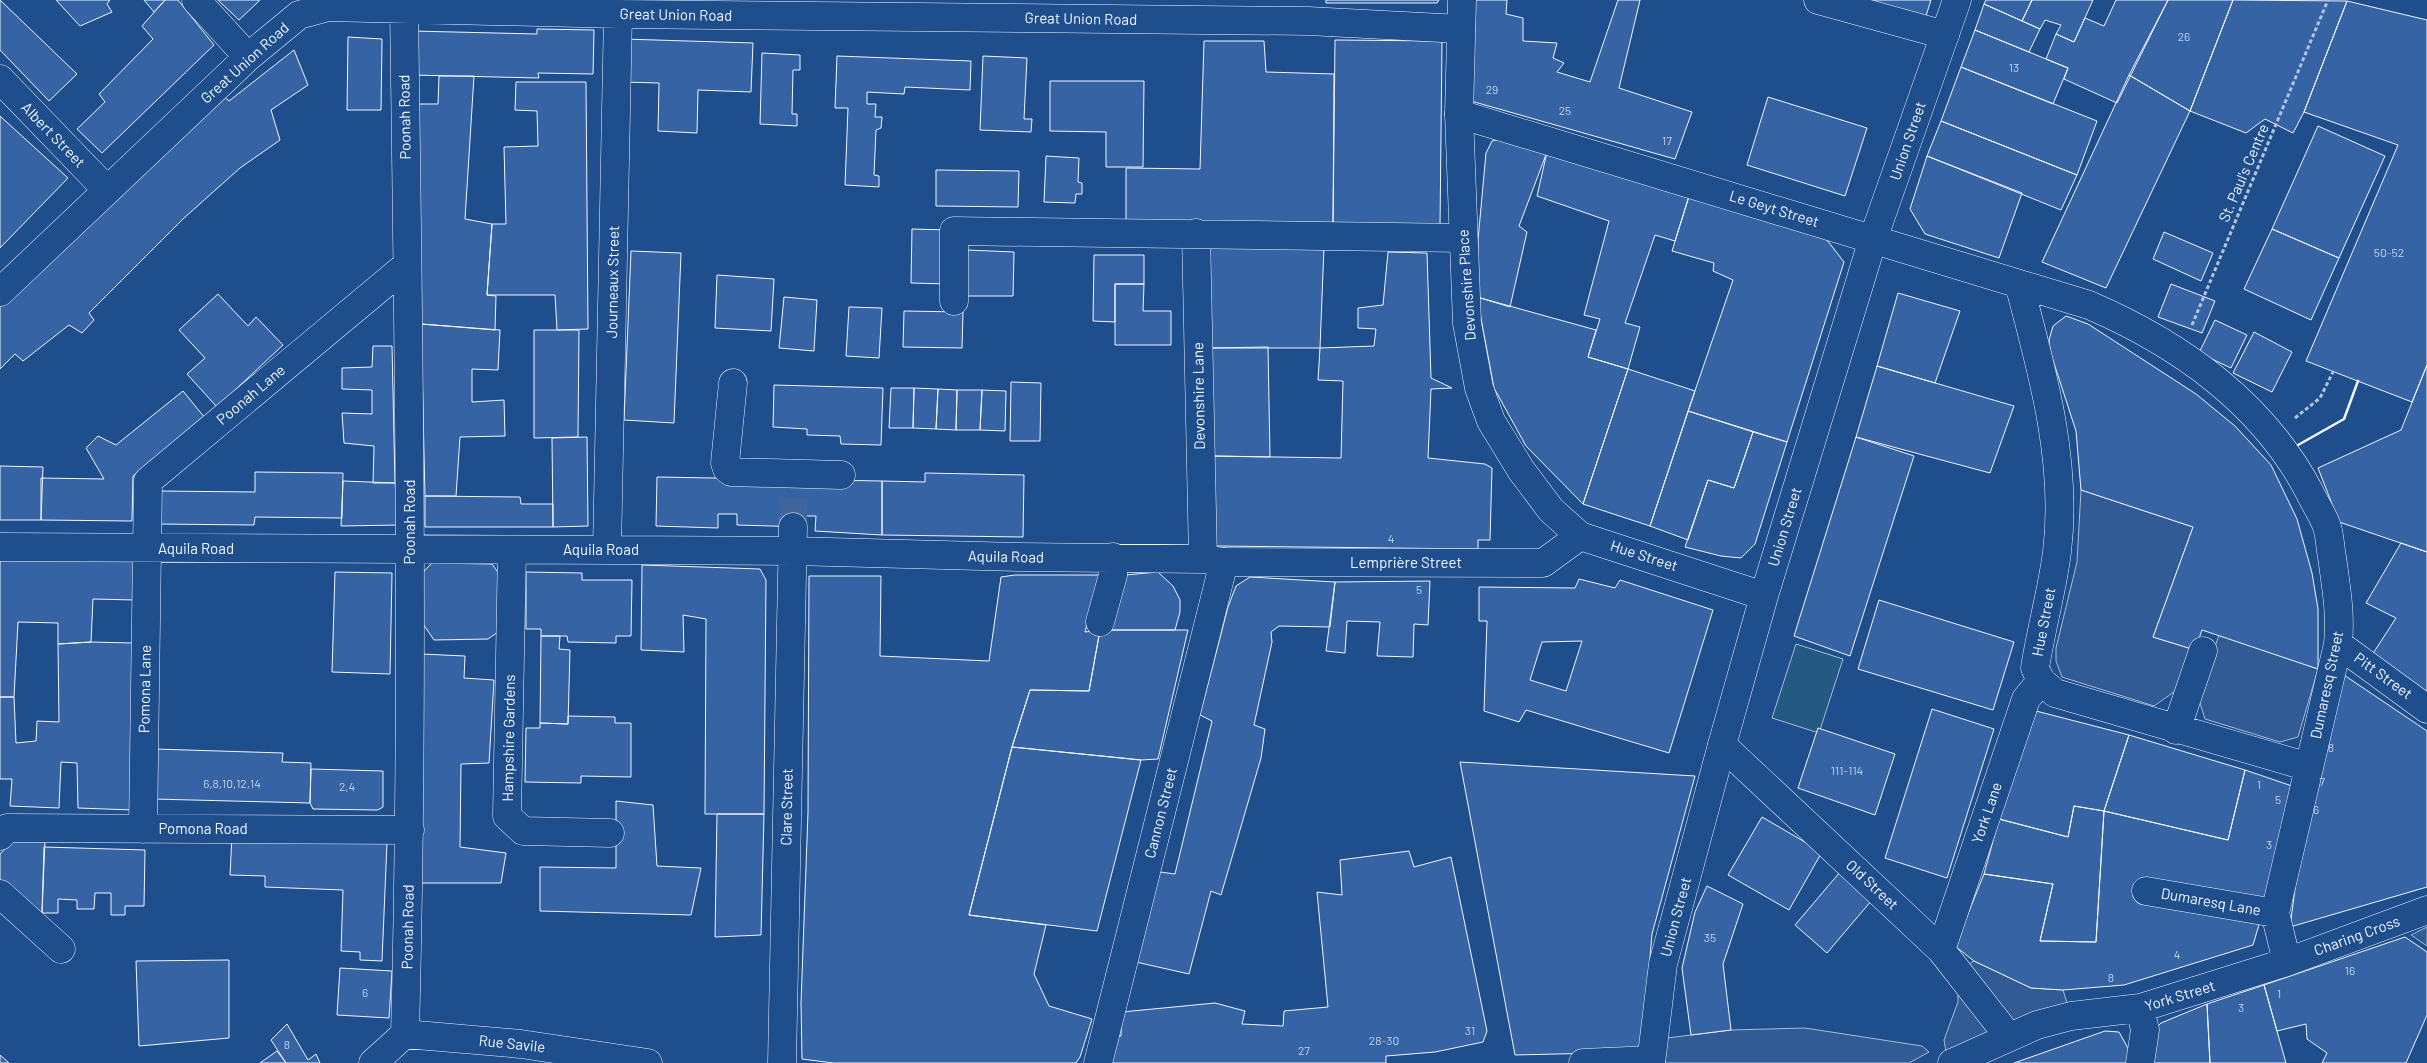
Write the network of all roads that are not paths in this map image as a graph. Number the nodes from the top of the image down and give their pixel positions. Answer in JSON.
{"nodes":[{"id":1,"x":196,"y":0,"type":"edge"},
{"id":2,"x":1462,"y":0,"type":"edge"},
{"id":3,"x":1818,"y":0,"type":"edge"},
{"id":4,"x":1957,"y":0,"type":"edge"},
{"id":5,"x":328,"y":3,"type":"edge"},
{"id":6,"x":404,"y":9,"type":"junction"},
{"id":7,"x":1309,"y":10,"type":"edge"},
{"id":8,"x":618,"y":14,"type":"junction"},
{"id":9,"x":1461,"y":29,"type":"junction"},
{"id":10,"x":1945,"y":35,"type":"junction"},
{"id":11,"x":248,"y":57,"type":"junction"},
{"id":12,"x":0,"y":79,"type":"edge"},
{"id":13,"x":1459,"y":114,"type":"junction"},
{"id":14,"x":107,"y":190,"type":"junction"},
{"id":15,"x":1196,"y":233,"type":"junction"},
{"id":16,"x":1463,"y":238,"type":"junction"},
{"id":17,"x":1873,"y":239,"type":"junction"},
{"id":18,"x":407,"y":265,"type":"junction"},
{"id":19,"x":2019,"y":284,"type":"junction"},
{"id":20,"x":0,"y":292,"type":"edge"},
{"id":21,"x":954,"y":301,"type":"dead end"},
{"id":22,"x":2089,"y":306,"type":"joint"},
{"id":23,"x":733,"y":383,"type":"dead end"},
{"id":24,"x":840,"y":475,"type":"dead end"},
{"id":25,"x":1580,"y":536,"type":"junction"},
{"id":26,"x":792,"y":539,"type":"junction"},
{"id":27,"x":0,"y":547,"type":"edge"},
{"id":28,"x":147,"y":549,"type":"junction"},
{"id":29,"x":411,"y":550,"type":"junction"},
{"id":30,"x":512,"y":550,"type":"junction"},
{"id":31,"x":607,"y":550,"type":"junction"},
{"id":32,"x":1113,"y":558,"type":"junction"},
{"id":33,"x":1213,"y":561,"type":"junction"},
{"id":34,"x":1764,"y":596,"type":"junction"},
{"id":35,"x":1100,"y":622,"type":"dead end"},
{"id":36,"x":2338,"y":644,"type":"junction"},
{"id":37,"x":2204,"y":651,"type":"dead end"},
{"id":38,"x":2048,"y":687,"type":"junction"},
{"id":39,"x":2427,"y":709,"type":"edge"},
{"id":40,"x":2176,"y":730,"type":"junction"},
{"id":41,"x":1722,"y":745,"type":"junction"},
{"id":42,"x":2309,"y":767,"type":"junction"},
{"id":43,"x":143,"y":829,"type":"junction"},
{"id":44,"x":410,"y":830,"type":"junction"},
{"id":45,"x":610,"y":833,"type":"dead end"},
{"id":46,"x":0,"y":836,"type":"edge"},
{"id":47,"x":2146,"y":892,"type":"dead end"},
{"id":48,"x":0,"y":894,"type":"edge"},
{"id":49,"x":2427,"y":910,"type":"edge"},
{"id":50,"x":2275,"y":913,"type":"junction"},
{"id":51,"x":61,"y":950,"type":"dead end"},
{"id":52,"x":1942,"y":950,"type":"junction"},
{"id":53,"x":2287,"y":962,"type":"junction"},
{"id":54,"x":2140,"y":1008,"type":"junction"},
{"id":55,"x":405,"y":1034,"type":"junction"},
{"id":56,"x":2009,"y":1037,"type":"junction"},
{"id":57,"x":514,"y":1054,"type":"edge"},
{"id":58,"x":1651,"y":1062,"type":"edge"},
{"id":59,"x":373,"y":1063,"type":"edge"},
{"id":60,"x":648,"y":1063,"type":"edge"},
{"id":61,"x":782,"y":1063,"type":"edge"},
{"id":62,"x":1098,"y":1063,"type":"edge"},
{"id":63,"x":1584,"y":1063,"type":"edge"},
{"id":64,"x":1952,"y":1063,"type":"edge"},
{"id":65,"x":2140,"y":1063,"type":"edge"}],
"edges":[{"from":1,"to":11,"type":"street"},
{"from":2,"to":9,"type":"street","name":"Devonshire Place"},
{"from":3,"to":10,"type":"street"},
{"from":4,"to":10,"type":"street","name":"Union Street"},
{"from":5,"to":6,"type":"street","name":"Great Union Road"},
{"from":5,"to":11,"type":"street","name":"Great Union Road"},
{"from":6,"to":8,"type":"street","name":"Great Union Road"},
{"from":6,"to":18,"type":"street","name":"Poonah Road"},
{"from":7,"to":8,"type":"street","name":"Great Union Road"},
{"from":7,"to":9,"type":"street","name":"Great Union Road"},
{"from":8,"to":31,"type":"street","name":"Journeaux Street"},
{"from":9,"to":13,"type":"street","name":"Devonshire Place"},
{"from":10,"to":17,"type":"street","name":"Union Street"},
{"from":11,"to":14,"type":"street","name":"Great Union Road"},
{"from":12,"to":14,"type":"street","name":"Albert Street"},
{"from":13,"to":16,"type":"street","name":"Devonshire Place"},
{"from":13,"to":17,"type":"street","name":"Le Geyt Street"},
{"from":14,"to":20,"type":"street","name":"Great Union Road"},
{"from":15,"to":16,"type":"street"},
{"from":15,"to":21,"type":"street"},
{"from":15,"to":33,"type":"street","name":"Devonshire Lane"},
{"from":16,"to":25,"type":"street","name":"Devonshire Place"},
{"from":17,"to":19,"type":"street","name":"Le Geyt Street"},
{"from":17,"to":34,"type":"street","name":"Union Street"},
{"from":18,"to":28,"type":"street","name":"Poonah Lane"},
{"from":18,"to":29,"type":"street","name":"Poonah Road"},
{"from":19,"to":22,"type":"street","name":"Le Geyt Street"},
{"from":19,"to":38,"type":"street","name":"Hue Street"},
{"from":22,"to":36,"type":"street","name":"Dumaresq Street"},
{"from":23,"to":24,"type":"street"},
{"from":25,"to":33,"type":"street","name":"Lemprière Street"},
{"from":25,"to":34,"type":"street","name":"Hue Street"},
{"from":26,"to":31,"type":"street","name":"Aquila Road"},
{"from":26,"to":32,"type":"street","name":"Aquila Road"},
{"from":26,"to":61,"type":"street","name":"Clare Street"},
{"from":27,"to":28,"type":"street","name":"Aquila Road"},
{"from":28,"to":29,"type":"street","name":"Aquila Road"},
{"from":28,"to":43,"type":"street","name":"Pomona Lane"},
{"from":29,"to":30,"type":"street","name":"Aquila Road"},
{"from":29,"to":44,"type":"street","name":"Poonah Road"},
{"from":30,"to":31,"type":"street","name":"Aquila Road"},
{"from":30,"to":45,"type":"street","name":"Hampshire Gardens"},
{"from":32,"to":33,"type":"street","name":"Aquila Road"},
{"from":32,"to":35,"type":"street"},
{"from":33,"to":62,"type":"street","name":"Cannon Street"},
{"from":34,"to":41,"type":"street","name":"Union Street"},
{"from":36,"to":39,"type":"street","name":"Pitt Street"},
{"from":36,"to":42,"type":"street","name":"Dumaresq Street"},
{"from":37,"to":40,"type":"street"},
{"from":38,"to":40,"type":"street"},
{"from":38,"to":52,"type":"street","name":"York Lane"},
{"from":40,"to":42,"type":"street"},
{"from":41,"to":52,"type":"street","name":"Old Street"},
{"from":41,"to":58,"type":"street","name":"Union Street"},
{"from":42,"to":50,"type":"street","name":"Dumaresq Street"},
{"from":43,"to":44,"type":"street","name":"Pomona Road"},
{"from":43,"to":46,"type":"street","name":"Pomona Road"},
{"from":44,"to":55,"type":"street","name":"Poonah Road"},
{"from":47,"to":50,"type":"street","name":"Dumaresq Lane"},
{"from":48,"to":51,"type":"street"},
{"from":49,"to":53,"type":"street","name":"Charing Cross"},
{"from":50,"to":53,"type":"street","name":"Dumaresq Street"},
{"from":52,"to":56,"type":"street","name":"Old Street"},
{"from":53,"to":54,"type":"street","name":"York Street"},
{"from":54,"to":56,"type":"street","name":"York Street"},
{"from":54,"to":65,"type":"street"},
{"from":55,"to":57,"type":"street","name":"Rue Savile"},
{"from":55,"to":59,"type":"street"},
{"from":56,"to":64,"type":"street","name":"York Street"},
{"from":57,"to":60,"type":"street","name":"Rue Savile"},
{"from":58,"to":63,"type":"street"}]}
